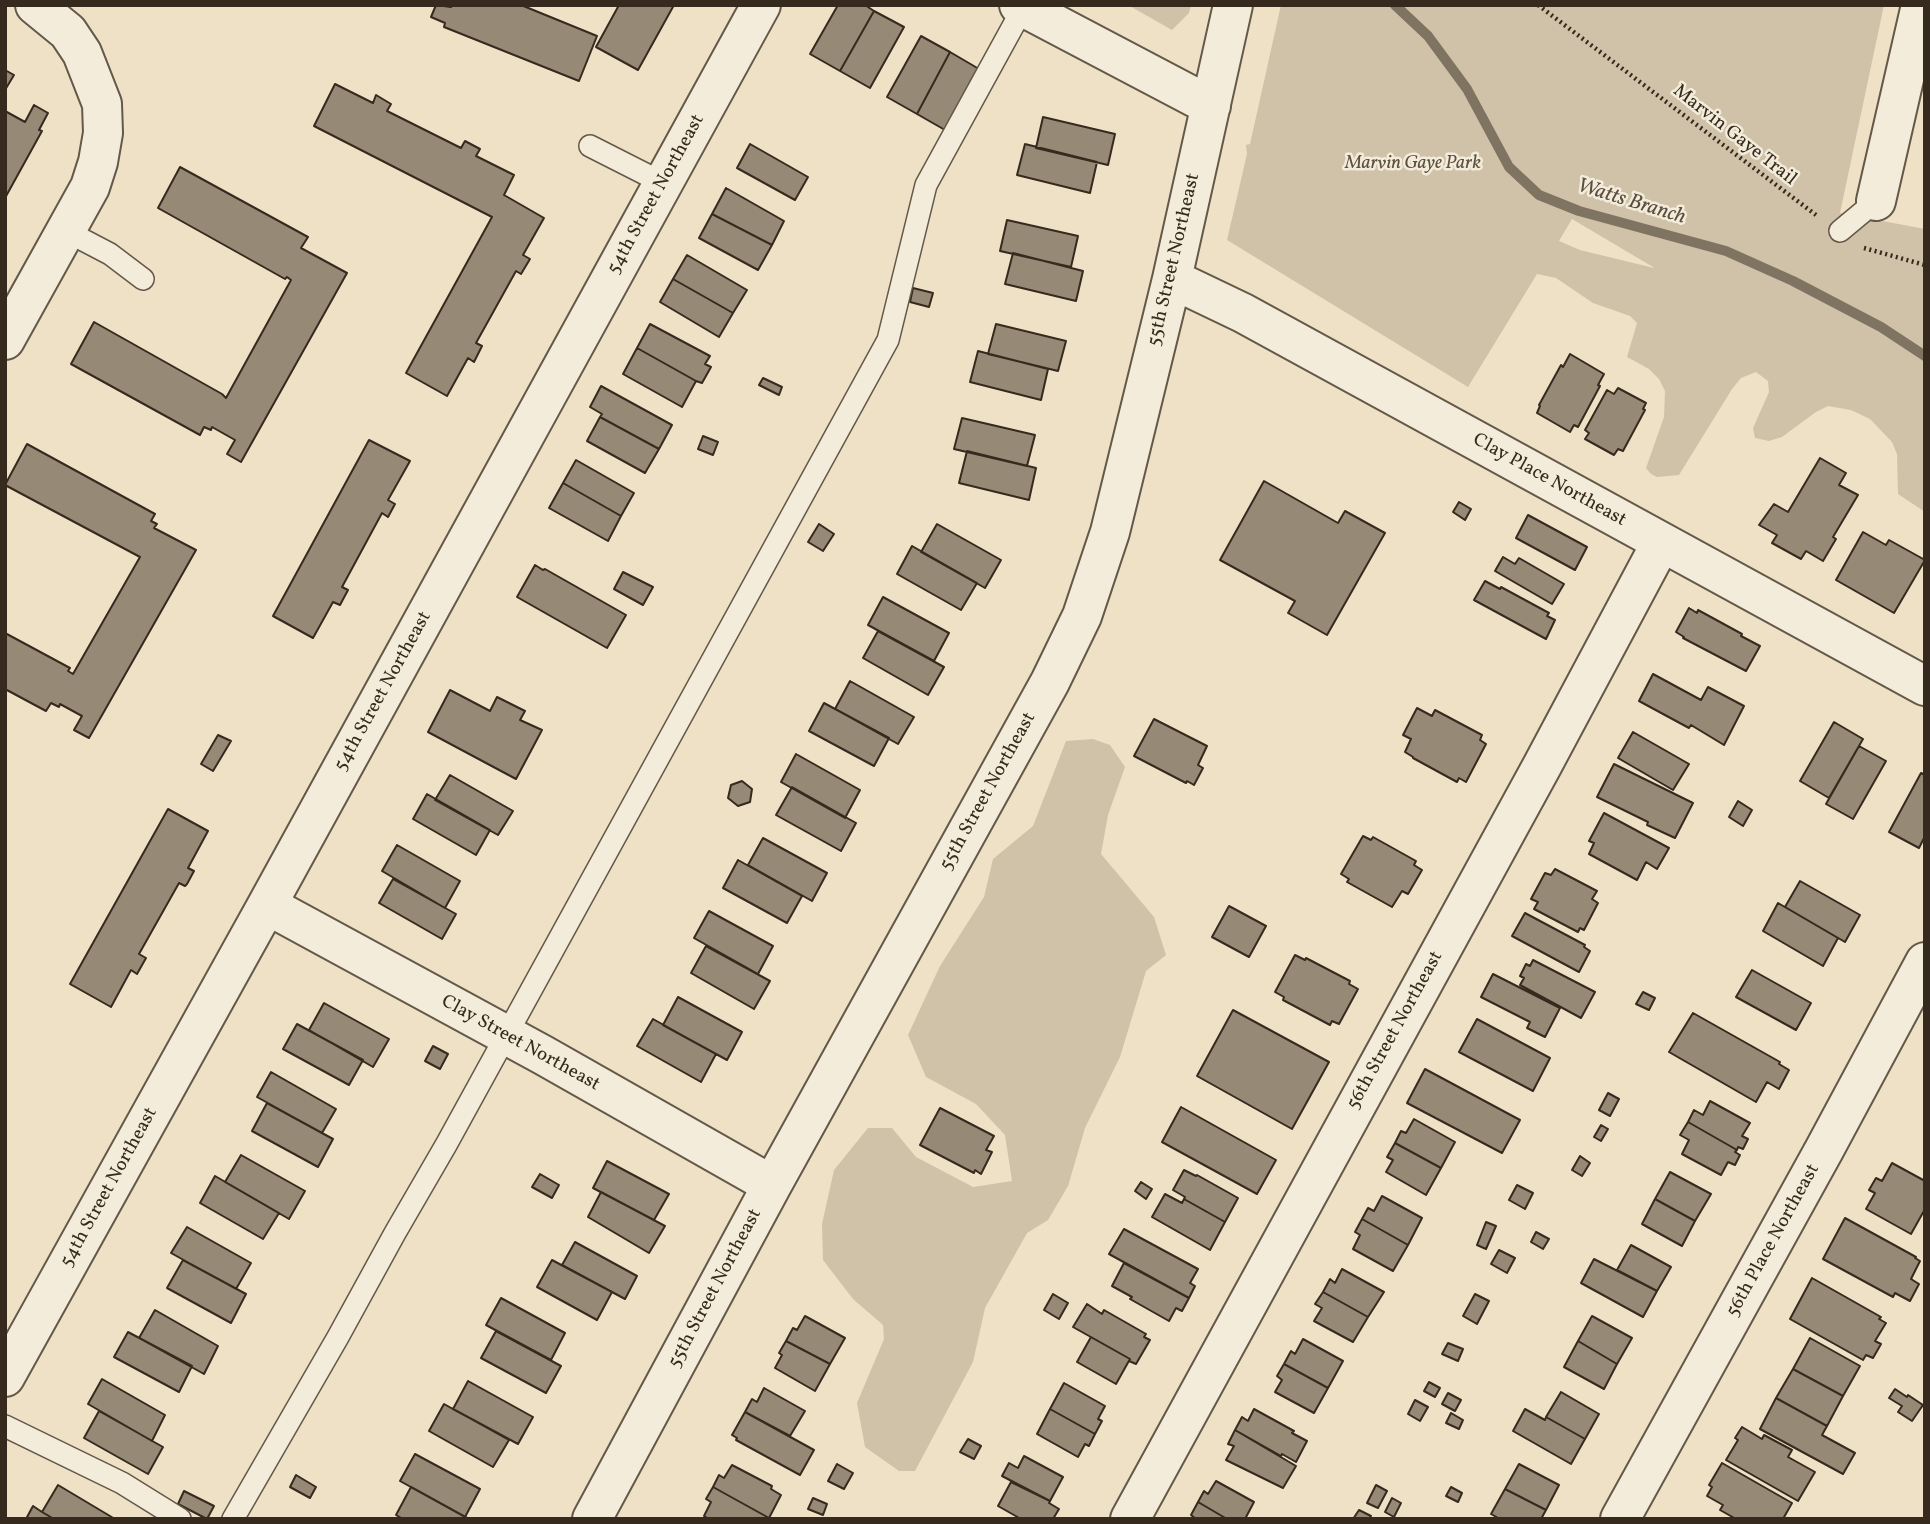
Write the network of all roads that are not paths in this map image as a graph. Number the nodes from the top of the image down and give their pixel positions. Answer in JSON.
{"nodes":[{"id":1,"x":35,"y":5,"type":"edge"},
{"id":2,"x":761,"y":5,"type":"edge"},
{"id":3,"x":1921,"y":5,"type":"edge"},
{"id":4,"x":1021,"y":6,"type":"edge"},
{"id":5,"x":1230,"y":18,"type":"edge"},
{"id":6,"x":1211,"y":106,"type":"junction"},
{"id":7,"x":590,"y":146,"type":"dead end"},
{"id":8,"x":663,"y":183,"type":"junction"},
{"id":9,"x":1876,"y":201,"type":"joint"},
{"id":10,"x":66,"y":231,"type":"junction"},
{"id":11,"x":1840,"y":232,"type":"road end"},
{"id":12,"x":143,"y":279,"type":"dead end"},
{"id":13,"x":1172,"y":279,"type":"junction"},
{"id":14,"x":6,"y":339,"type":"edge"},
{"id":15,"x":1661,"y":543,"type":"junction"},
{"id":16,"x":1925,"y":686,"type":"edge"},
{"id":17,"x":267,"y":905,"type":"junction"},
{"id":18,"x":1925,"y":962,"type":"edge"},
{"id":19,"x":505,"y":1035,"type":"junction"},
{"id":20,"x":772,"y":1185,"type":"junction"},
{"id":21,"x":5,"y":1377,"type":"edge"},
{"id":22,"x":5,"y":1426,"type":"edge"},
{"id":23,"x":180,"y":1519,"type":"edge"},
{"id":24,"x":233,"y":1519,"type":"edge"},
{"id":25,"x":592,"y":1519,"type":"edge"},
{"id":26,"x":1130,"y":1519,"type":"edge"},
{"id":27,"x":1620,"y":1519,"type":"edge"}],
"edges":[{"from":1,"to":10,"type":"street"},
{"from":2,"to":8,"type":"street","name":"54th Street Northeast"},
{"from":3,"to":9,"type":"street"},
{"from":4,"to":6,"type":"street"},
{"from":4,"to":19,"type":"lane"},
{"from":5,"to":6,"type":"street","name":"55th Street Northeast"},
{"from":6,"to":13,"type":"street","name":"55th Street Northeast"},
{"from":7,"to":8,"type":"lane"},
{"from":8,"to":17,"type":"street","name":"54th Street Northeast"},
{"from":9,"to":11,"type":"lane"},
{"from":10,"to":12,"type":"lane"},
{"from":10,"to":14,"type":"street"},
{"from":13,"to":15,"type":"street","name":"Clay Place Northeast"},
{"from":13,"to":20,"type":"street","name":"55th Street Northeast"},
{"from":15,"to":16,"type":"street","name":"Clay Place Northeast"},
{"from":15,"to":26,"type":"street","name":"56th Street Northeast"},
{"from":17,"to":19,"type":"street","name":"Clay Street Northeast"},
{"from":17,"to":21,"type":"street","name":"54th Street Northeast"},
{"from":18,"to":27,"type":"street","name":"56th Place Northeast"},
{"from":19,"to":20,"type":"street","name":"Clay Street Northeast"},
{"from":19,"to":24,"type":"lane"},
{"from":20,"to":25,"type":"street","name":"55th Street Northeast"},
{"from":22,"to":23,"type":"lane"}]}
